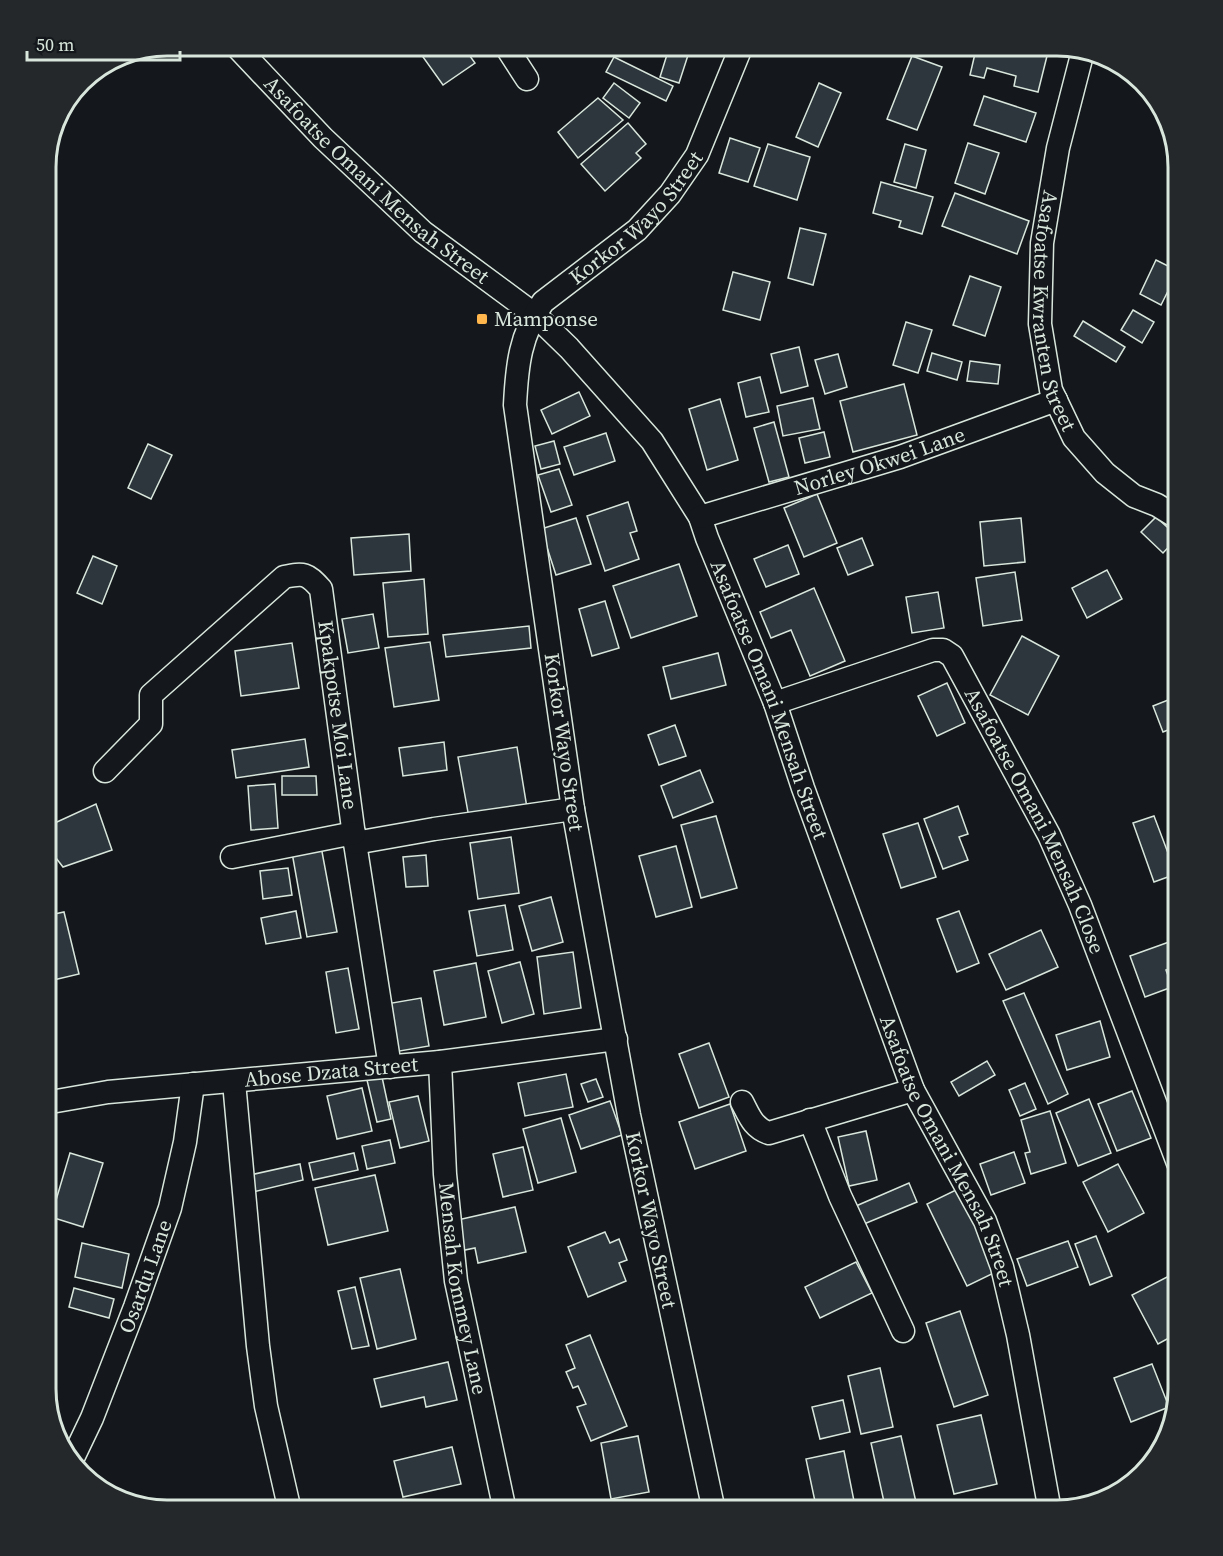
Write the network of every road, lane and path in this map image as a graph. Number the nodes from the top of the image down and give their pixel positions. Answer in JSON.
{"nodes":[{"id":1,"x":245,"y":56,"type":"edge"},
{"id":2,"x":512,"y":56,"type":"edge"},
{"id":3,"x":738,"y":56,"type":"edge"},
{"id":4,"x":1081,"y":58,"type":"edge"},
{"id":5,"x":527,"y":79,"type":"dead end"},
{"id":6,"x":534,"y":314,"type":"junction"},
{"id":7,"x":1056,"y":400,"type":"junction"},
{"id":8,"x":1168,"y":512,"type":"edge"},
{"id":9,"x":700,"y":517,"type":"junction"},
{"id":10,"x":775,"y":703,"type":"junction"},
{"id":11,"x":105,"y":771,"type":"dead end"},
{"id":12,"x":573,"y":809,"type":"junction"},
{"id":13,"x":355,"y":838,"type":"junction"},
{"id":14,"x":232,"y":857,"type":"dead end"},
{"id":15,"x":616,"y":1040,"type":"junction"},
{"id":16,"x":440,"y":1062,"type":"junction"},
{"id":17,"x":390,"y":1067,"type":"junction"},
{"id":18,"x":234,"y":1082,"type":"junction"},
{"id":19,"x":193,"y":1084,"type":"junction"},
{"id":20,"x":913,"y":1090,"type":"junction"},
{"id":21,"x":56,"y":1101,"type":"edge"},
{"id":22,"x":742,"y":1102,"type":"dead end"},
{"id":23,"x":810,"y":1120,"type":"junction"},
{"id":24,"x":1168,"y":1138,"type":"edge"},
{"id":25,"x":903,"y":1331,"type":"dead end"},
{"id":26,"x":75,"y":1453,"type":"edge"},
{"id":27,"x":287,"y":1500,"type":"edge"},
{"id":28,"x":503,"y":1500,"type":"edge"},
{"id":29,"x":712,"y":1500,"type":"edge"},
{"id":30,"x":1048,"y":1500,"type":"edge"}],
"edges":[{"from":1,"to":6,"type":"street","name":"Asafoatse Omani Mensah Street"},
{"from":2,"to":5,"type":"street"},
{"from":3,"to":6,"type":"street","name":"Korkor Wayo Street"},
{"from":4,"to":7,"type":"street","name":"Asafoatse Kwranten Street"},
{"from":6,"to":9,"type":"street","name":"Asafoatse Omani Mensah Street"},
{"from":6,"to":12,"type":"street","name":"Korkor Wayo Street"},
{"from":7,"to":8,"type":"street","name":"Asafoatse Kwranten Street"},
{"from":7,"to":9,"type":"street","name":"Norley Okwei Lane"},
{"from":9,"to":10,"type":"street","name":"Asafoatse Omani Mensah Street"},
{"from":10,"to":20,"type":"street","name":"Asafoatse Omani Mensah Street"},
{"from":10,"to":24,"type":"street","name":"Asafoatse Omani Mensah Close"},
{"from":11,"to":13,"type":"street","name":"Kpakpotse Moi Lane"},
{"from":12,"to":13,"type":"street"},
{"from":12,"to":15,"type":"street","name":"Korkor Wayo Street"},
{"from":13,"to":14,"type":"street"},
{"from":13,"to":17,"type":"street","name":"Kpakpotse Moi Lane"},
{"from":15,"to":16,"type":"street","name":"Abose Dzata Street"},
{"from":15,"to":29,"type":"street","name":"Korkor Wayo Street"},
{"from":16,"to":17,"type":"street","name":"Abose Dzata Street"},
{"from":16,"to":28,"type":"street","name":"Mensah Kommey Lane"},
{"from":17,"to":18,"type":"street","name":"Abose Dzata Street"},
{"from":18,"to":19,"type":"street","name":"Abose Dzata Street"},
{"from":18,"to":27,"type":"street"},
{"from":19,"to":21,"type":"street","name":"Abose Dzata Street"},
{"from":19,"to":26,"type":"street","name":"Osardu Lane"},
{"from":20,"to":23,"type":"street"},
{"from":20,"to":30,"type":"street","name":"Asafoatse Omani Mensah Street"},
{"from":22,"to":23,"type":"street"},
{"from":23,"to":25,"type":"street"}]}
